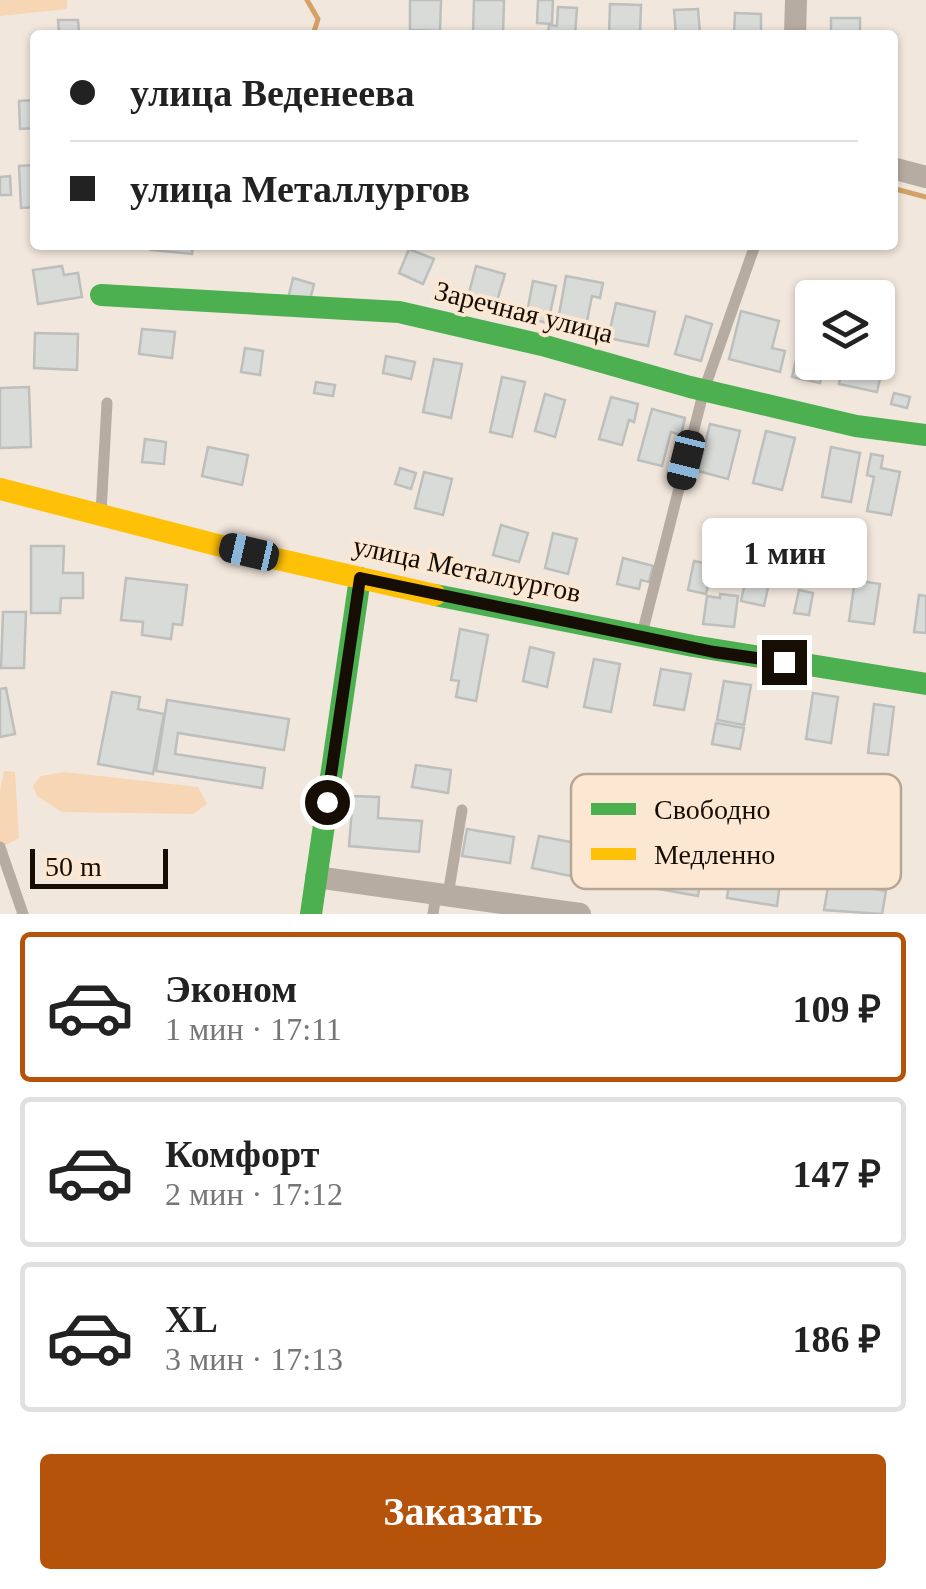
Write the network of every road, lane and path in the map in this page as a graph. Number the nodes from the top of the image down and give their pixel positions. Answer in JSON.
{"nodes":[{"id":1,"x":796,"y":0,"type":"edge"},
{"id":2,"x":795,"y":30,"type":"edge"},
{"id":3,"x":898,"y":170,"type":"edge"},
{"id":4,"x":926,"y":177,"type":"edge"},
{"id":5,"x":753,"y":250,"type":"edge"},
{"id":6,"x":101,"y":295,"type":"dead end"},
{"id":7,"x":704,"y":390,"type":"junction"},
{"id":8,"x":108,"y":403,"type":"dead end"},
{"id":9,"x":926,"y":435,"type":"edge"},
{"id":10,"x":0,"y":489,"type":"edge"},
{"id":11,"x":101,"y":517,"type":"junction"},
{"id":12,"x":360,"y":578,"type":"junction"},
{"id":13,"x":642,"y":635,"type":"junction"},
{"id":14,"x":926,"y":684,"type":"edge"},
{"id":15,"x":462,"y":810,"type":"dead end"},
{"id":16,"x":0,"y":847,"type":"edge"},
{"id":17,"x":316,"y":877,"type":"junction"},
{"id":18,"x":439,"y":901,"type":"edge"},
{"id":19,"x":23,"y":914,"type":"edge"},
{"id":20,"x":311,"y":914,"type":"edge"},
{"id":21,"x":580,"y":914,"type":"edge"}],
"edges":[{"from":1,"to":2,"type":"street"},
{"from":3,"to":4,"type":"street"},
{"from":5,"to":7,"type":"lane"},
{"from":6,"to":7,"type":"street","name":"Заречная улица"},
{"from":7,"to":9,"type":"street","name":"Заречная улица"},
{"from":7,"to":13,"type":"lane"},
{"from":8,"to":11,"type":"lane"},
{"from":10,"to":11,"type":"street","name":"улица Металлургов"},
{"from":11,"to":12,"type":"street","name":"улица Металлургов"},
{"from":12,"to":13,"type":"street","name":"улица Металлургов"},
{"from":12,"to":17,"type":"street"},
{"from":13,"to":14,"type":"street","name":"улица Металлургов"},
{"from":15,"to":18,"type":"lane"},
{"from":16,"to":19,"type":"lane"},
{"from":17,"to":18,"type":"street"},
{"from":17,"to":20,"type":"street"},
{"from":18,"to":21,"type":"street"}]}
